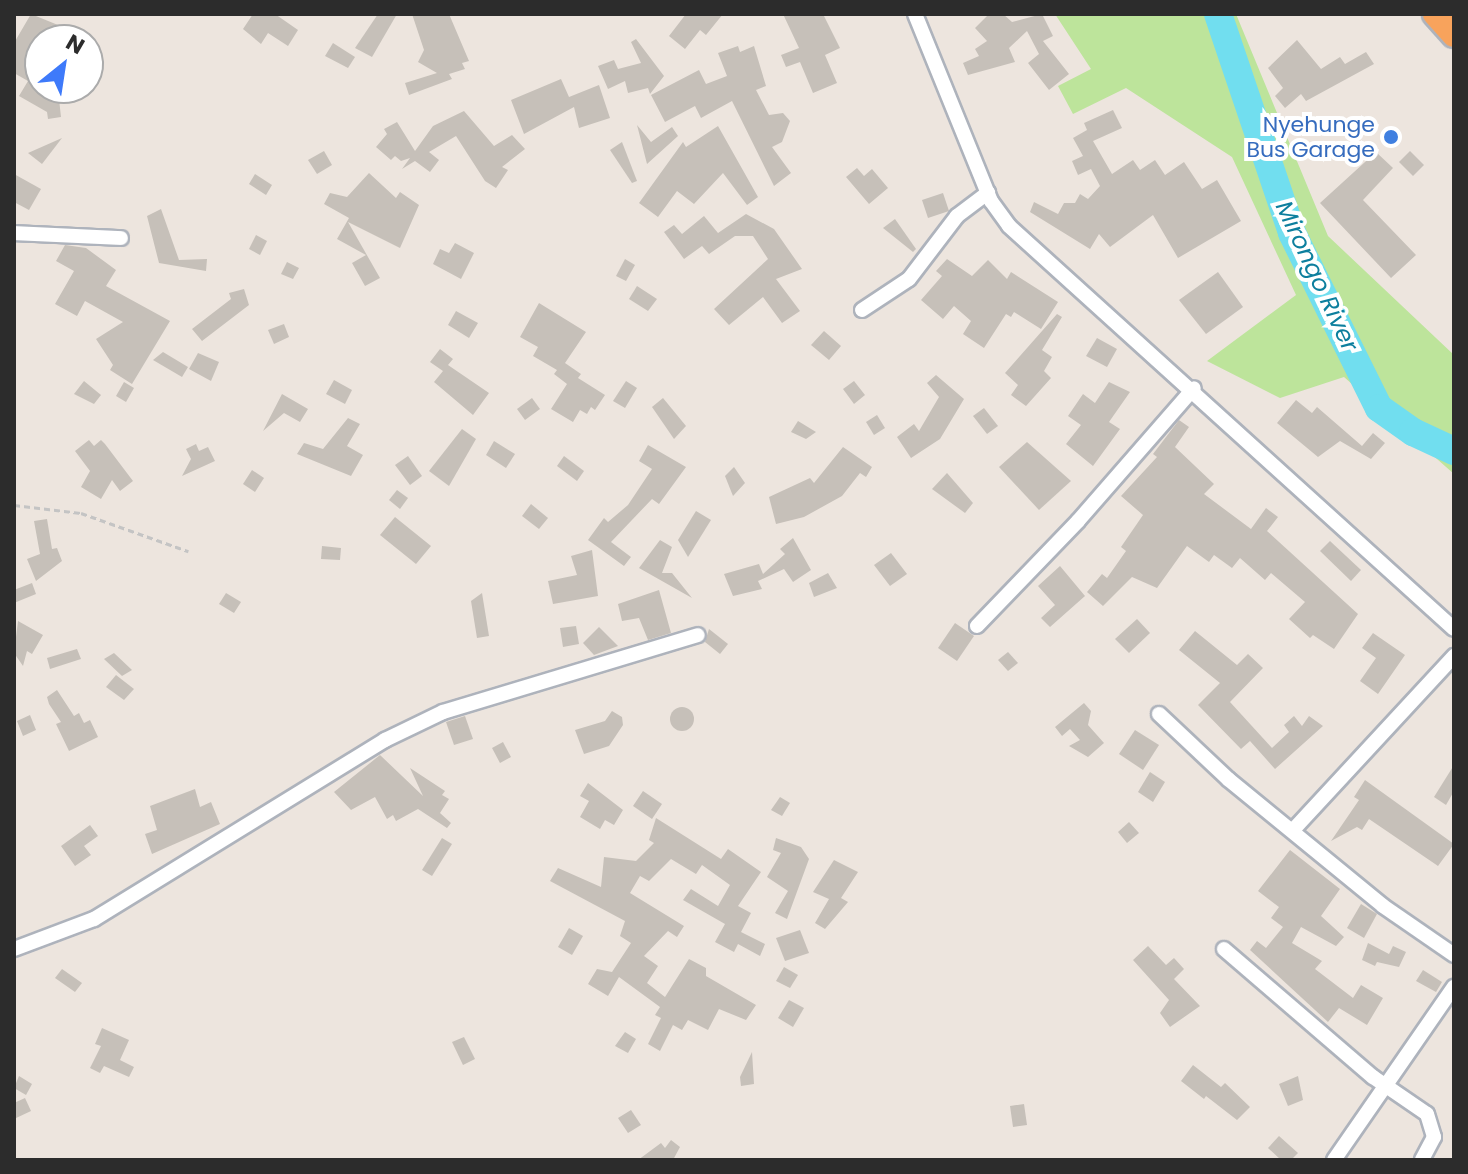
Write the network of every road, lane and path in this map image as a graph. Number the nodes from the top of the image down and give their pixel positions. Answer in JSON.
{"nodes":[{"id":1,"x":915,"y":14,"type":"edge"},
{"id":2,"x":1435,"y":14,"type":"edge"},
{"id":3,"x":1454,"y":35,"type":"edge"},
{"id":4,"x":988,"y":193,"type":"junction"},
{"id":5,"x":14,"y":233,"type":"edge"},
{"id":6,"x":121,"y":238,"type":"dead end"},
{"id":7,"x":862,"y":310,"type":"dead end"},
{"id":8,"x":1194,"y":388,"type":"junction"},
{"id":9,"x":14,"y":505,"type":"edge"},
{"id":10,"x":188,"y":551,"type":"dead end"},
{"id":11,"x":977,"y":626,"type":"dead end"},
{"id":12,"x":1454,"y":629,"type":"edge"},
{"id":13,"x":698,"y":635,"type":"dead end"},
{"id":14,"x":1454,"y":656,"type":"edge"},
{"id":15,"x":1159,"y":714,"type":"dead end"},
{"id":16,"x":1294,"y":829,"type":"junction"},
{"id":17,"x":14,"y":949,"type":"edge"},
{"id":18,"x":1224,"y":949,"type":"dead end"},
{"id":19,"x":1454,"y":955,"type":"edge"},
{"id":20,"x":1454,"y":987,"type":"edge"},
{"id":21,"x":1385,"y":1085,"type":"junction"},
{"id":22,"x":1334,"y":1160,"type":"edge"},
{"id":23,"x":1422,"y":1160,"type":"edge"}],
"edges":[{"from":1,"to":4,"type":"street"},
{"from":2,"to":3,"type":"highway"},
{"from":4,"to":7,"type":"street"},
{"from":4,"to":8,"type":"street"},
{"from":5,"to":6,"type":"street"},
{"from":8,"to":11,"type":"street"},
{"from":8,"to":12,"type":"street"},
{"from":9,"to":10,"type":"path"},
{"from":13,"to":17,"type":"street"},
{"from":14,"to":16,"type":"street"},
{"from":15,"to":16,"type":"street"},
{"from":16,"to":19,"type":"street"},
{"from":18,"to":21,"type":"street"},
{"from":20,"to":21,"type":"street"},
{"from":21,"to":22,"type":"street"},
{"from":21,"to":23,"type":"street"}]}
